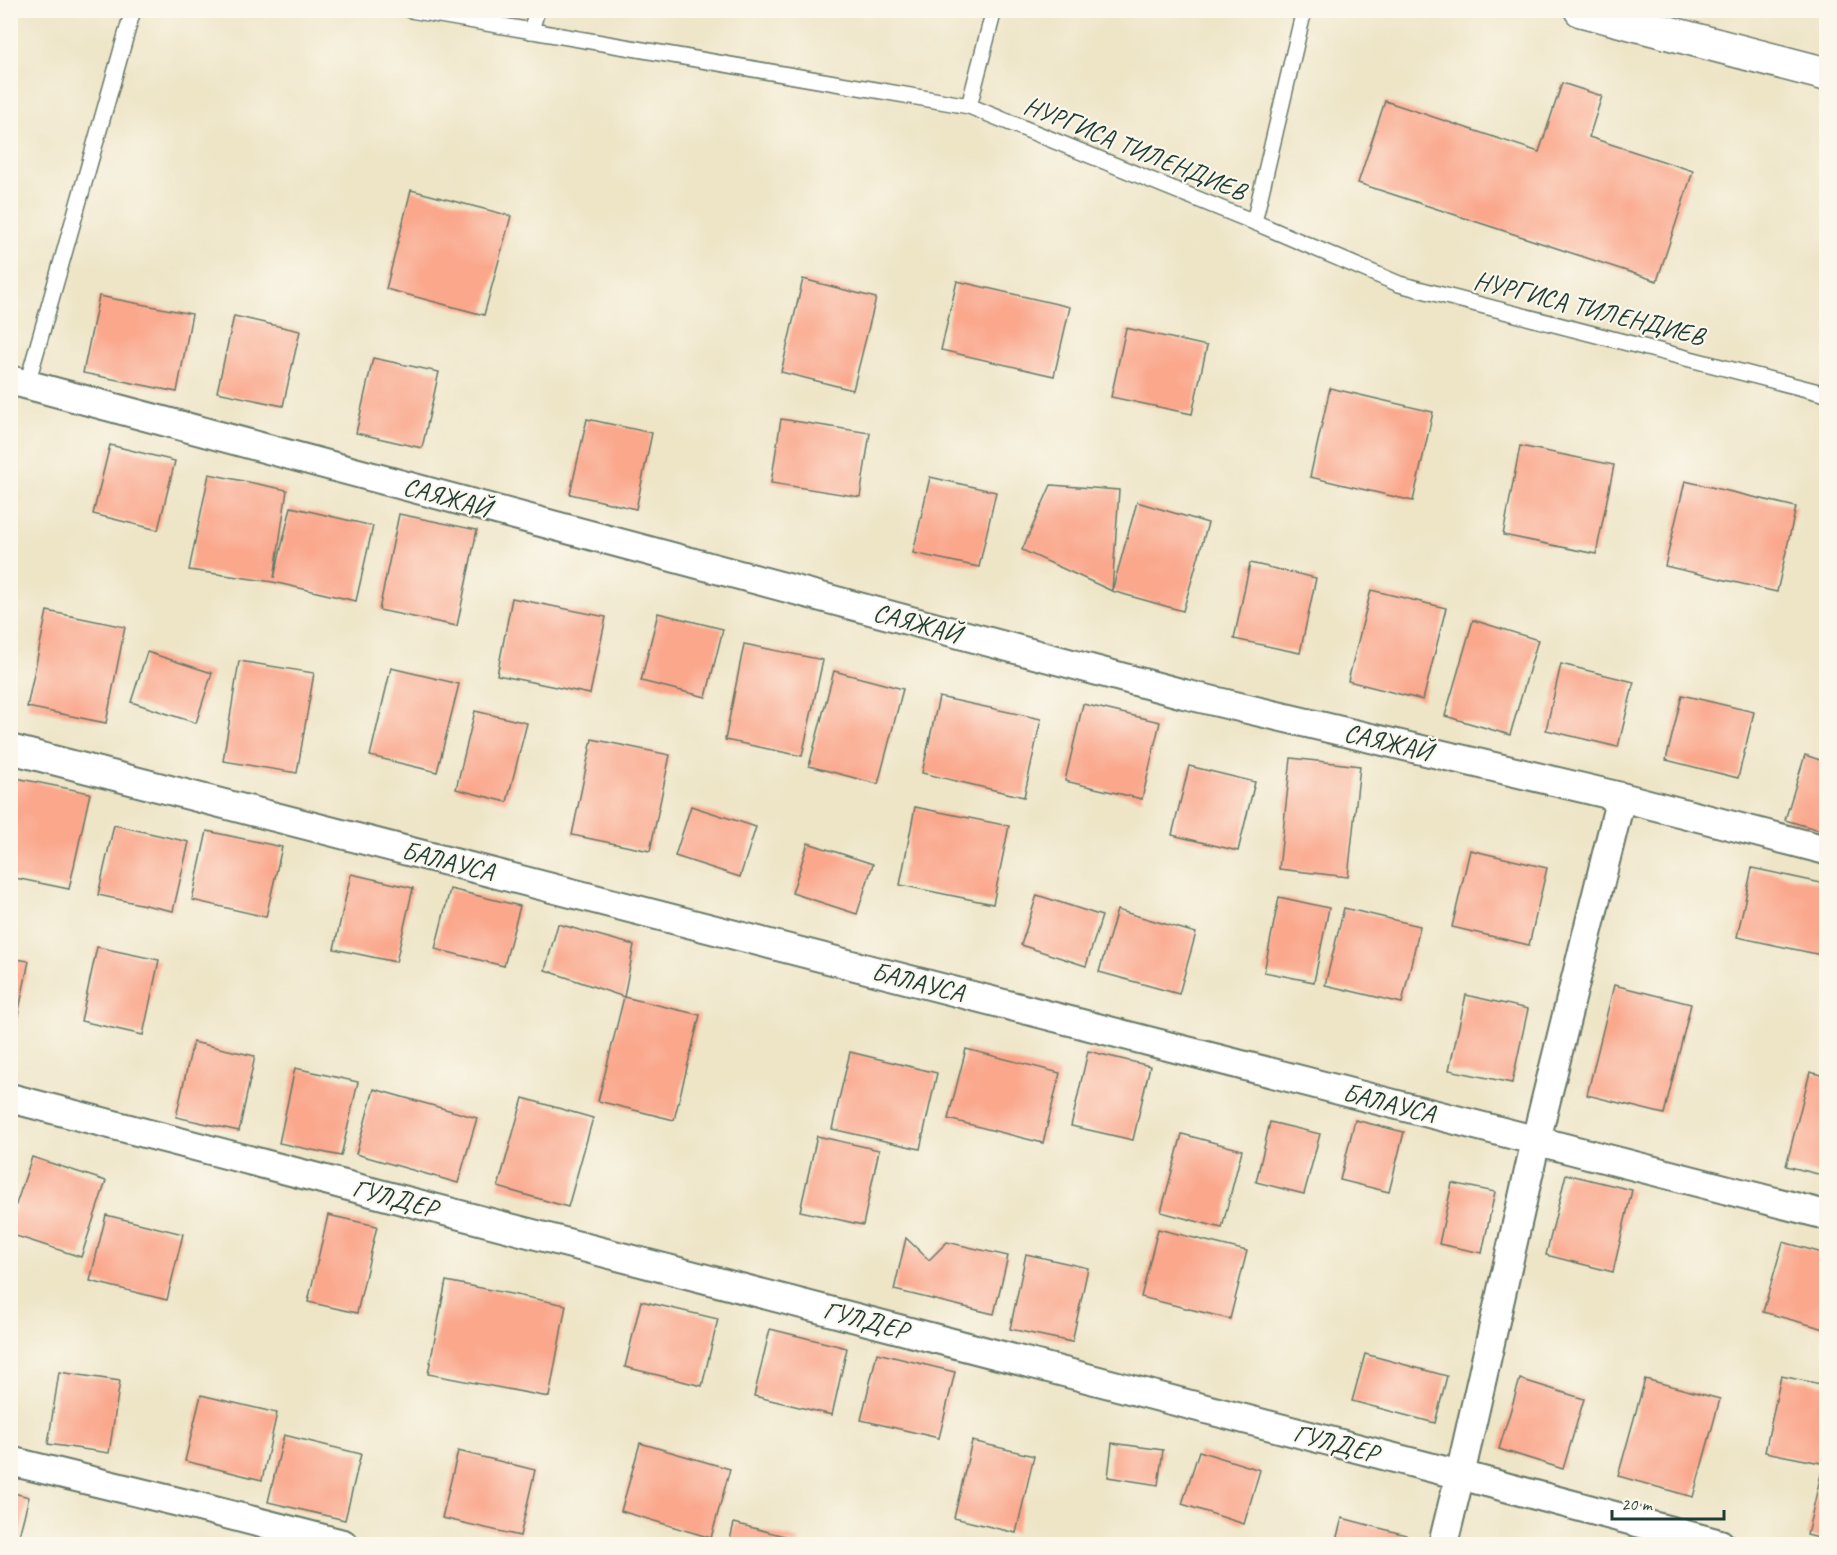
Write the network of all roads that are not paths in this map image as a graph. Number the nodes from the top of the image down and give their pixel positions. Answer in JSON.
{"nodes":[{"id":1,"x":133,"y":10,"type":"edge"},
{"id":2,"x":410,"y":10,"type":"edge"},
{"id":3,"x":537,"y":10,"type":"edge"},
{"id":4,"x":994,"y":10,"type":"edge"},
{"id":5,"x":1304,"y":10,"type":"edge"},
{"id":6,"x":1581,"y":10,"type":"edge"},
{"id":7,"x":531,"y":31,"type":"junction"},
{"id":8,"x":1827,"y":74,"type":"edge"},
{"id":9,"x":969,"y":106,"type":"junction"},
{"id":10,"x":1254,"y":222,"type":"junction"},
{"id":11,"x":19,"y":382,"type":"edge"},
{"id":12,"x":1827,"y":394,"type":"edge"},
{"id":13,"x":10,"y":749,"type":"edge"},
{"id":14,"x":1621,"y":797,"type":"junction"},
{"id":15,"x":1827,"y":850,"type":"edge"},
{"id":16,"x":10,"y":1098,"type":"edge"},
{"id":17,"x":1536,"y":1140,"type":"junction"},
{"id":18,"x":1827,"y":1215,"type":"edge"},
{"id":19,"x":10,"y":1461,"type":"edge"},
{"id":20,"x":1460,"y":1475,"type":"junction"},
{"id":21,"x":343,"y":1545,"type":"edge"},
{"id":22,"x":1443,"y":1545,"type":"edge"},
{"id":23,"x":1720,"y":1545,"type":"edge"}],
"edges":[{"from":1,"to":11,"type":"lane"},
{"from":2,"to":7,"type":"lane","name":"НУРГИСА ТИЛЕНДИЕВ"},
{"from":3,"to":7,"type":"lane"},
{"from":4,"to":9,"type":"lane"},
{"from":5,"to":10,"type":"lane"},
{"from":6,"to":8,"type":"street"},
{"from":7,"to":9,"type":"lane","name":"НУРГИСА ТИЛЕНДИЕВ"},
{"from":9,"to":10,"type":"lane","name":"НУРГИСА ТИЛЕНДИЕВ"},
{"from":10,"to":12,"type":"lane","name":"НУРГИСА ТИЛЕНДИЕВ"},
{"from":11,"to":14,"type":"street","name":"САЯЖАЙ"},
{"from":13,"to":17,"type":"street","name":"БАЛАУСА"},
{"from":14,"to":15,"type":"street","name":"САЯЖАЙ"},
{"from":14,"to":17,"type":"street"},
{"from":16,"to":20,"type":"street","name":"ГУЛДЕР"},
{"from":17,"to":18,"type":"street","name":"БАЛАУСА"},
{"from":17,"to":20,"type":"street"},
{"from":19,"to":21,"type":"street"},
{"from":20,"to":22,"type":"street"},
{"from":20,"to":23,"type":"street","name":"ГУЛДЕР"}]}
